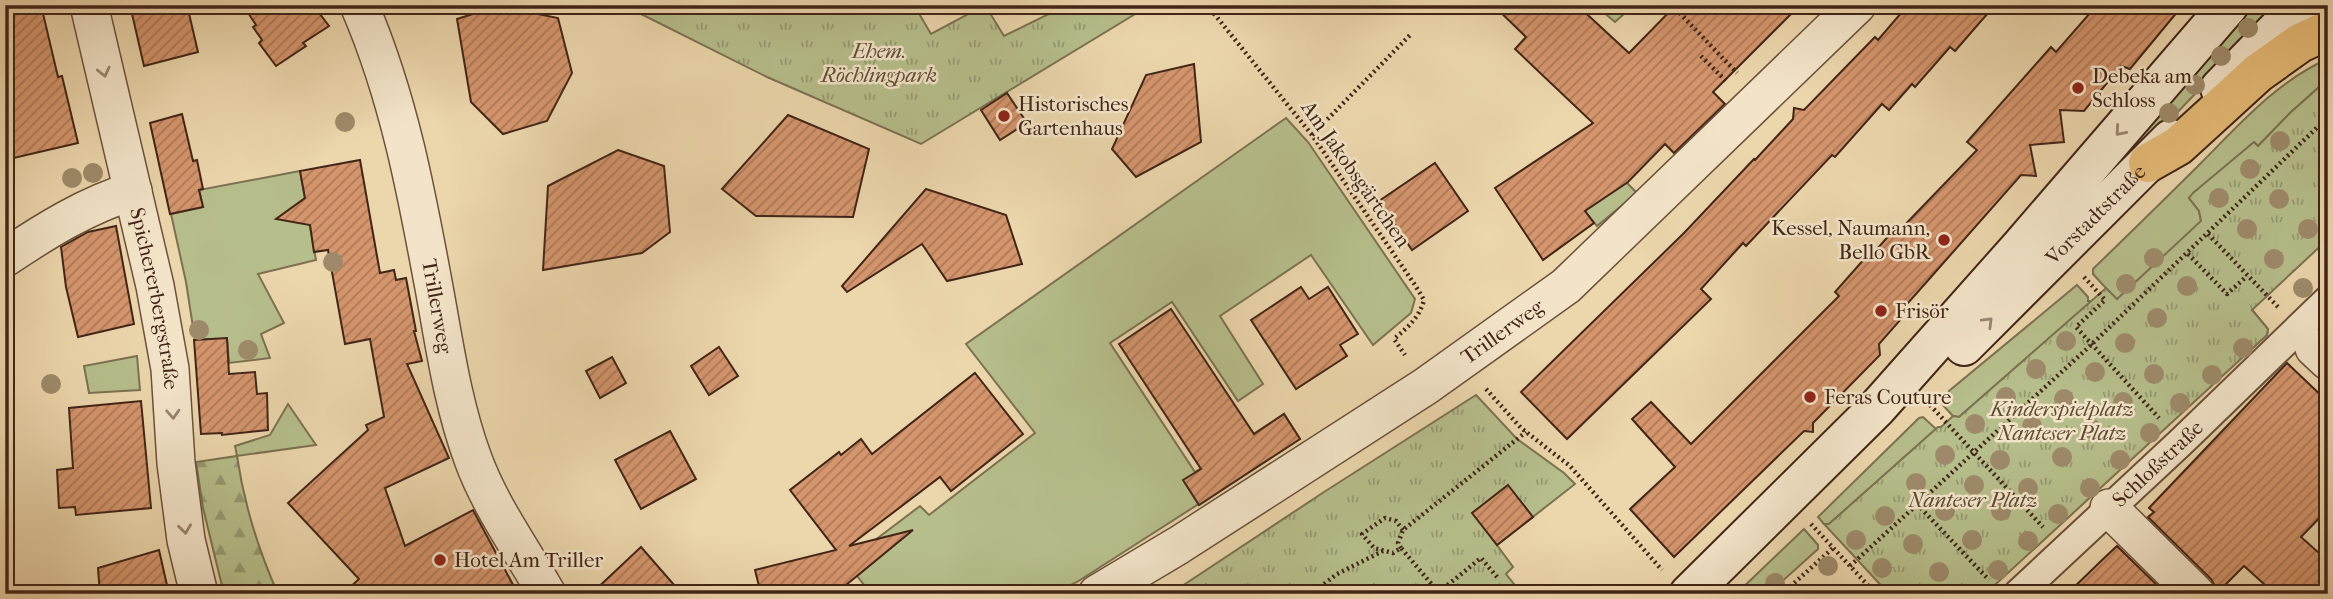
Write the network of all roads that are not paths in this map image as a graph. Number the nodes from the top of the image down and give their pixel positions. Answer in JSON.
{"nodes":[{"id":1,"x":89,"y":5,"type":"edge"},
{"id":2,"x":359,"y":5,"type":"edge"},
{"id":3,"x":1857,"y":5,"type":"edge"},
{"id":4,"x":2229,"y":5,"type":"edge"},
{"id":5,"x":2301,"y":5,"type":"edge"},
{"id":6,"x":2328,"y":30,"type":"edge"},
{"id":7,"x":2148,"y":163,"type":"junction"},
{"id":8,"x":133,"y":191,"type":"junction"},
{"id":9,"x":5,"y":258,"type":"edge"},
{"id":10,"x":2328,"y":300,"type":"edge"},
{"id":11,"x":2313,"y":347,"type":"edge"},
{"id":12,"x":1877,"y":408,"type":"junction"},
{"id":13,"x":2109,"y":508,"type":"junction"},
{"id":14,"x":1679,"y":585,"type":"edge"},
{"id":15,"x":2005,"y":589,"type":"edge"},
{"id":16,"x":200,"y":594,"type":"edge"},
{"id":17,"x":547,"y":594,"type":"edge"},
{"id":18,"x":1097,"y":594,"type":"edge"},
{"id":19,"x":2196,"y":594,"type":"edge"}],
"edges":[{"from":1,"to":8,"type":"street","name":"Spichererbergstraße","one_way":true},
{"from":2,"to":17,"type":"street","name":"Trillerweg"},
{"from":3,"to":18,"type":"street","name":"Trillerweg"},
{"from":4,"to":12,"type":"main road","name":"Vorstadtstraße","one_way":true},
{"from":5,"to":7,"type":"main road","name":"Vorstadtstraße"},
{"from":6,"to":7,"type":"main road"},
{"from":12,"to":7,"type":"main road","name":"Vorstadtstraße","one_way":true},
{"from":8,"to":9,"type":"street"},
{"from":8,"to":16,"type":"street","name":"Spichererbergstraße","one_way":true},
{"from":10,"to":11,"type":"street","name":"Schloßstraße"},
{"from":11,"to":13,"type":"street","name":"Schloßstraße"},
{"from":12,"to":14,"type":"main road","name":"Vorstadtstraße"},
{"from":13,"to":15,"type":"street","name":"Schloßstraße"},
{"from":13,"to":19,"type":"street"}]}
